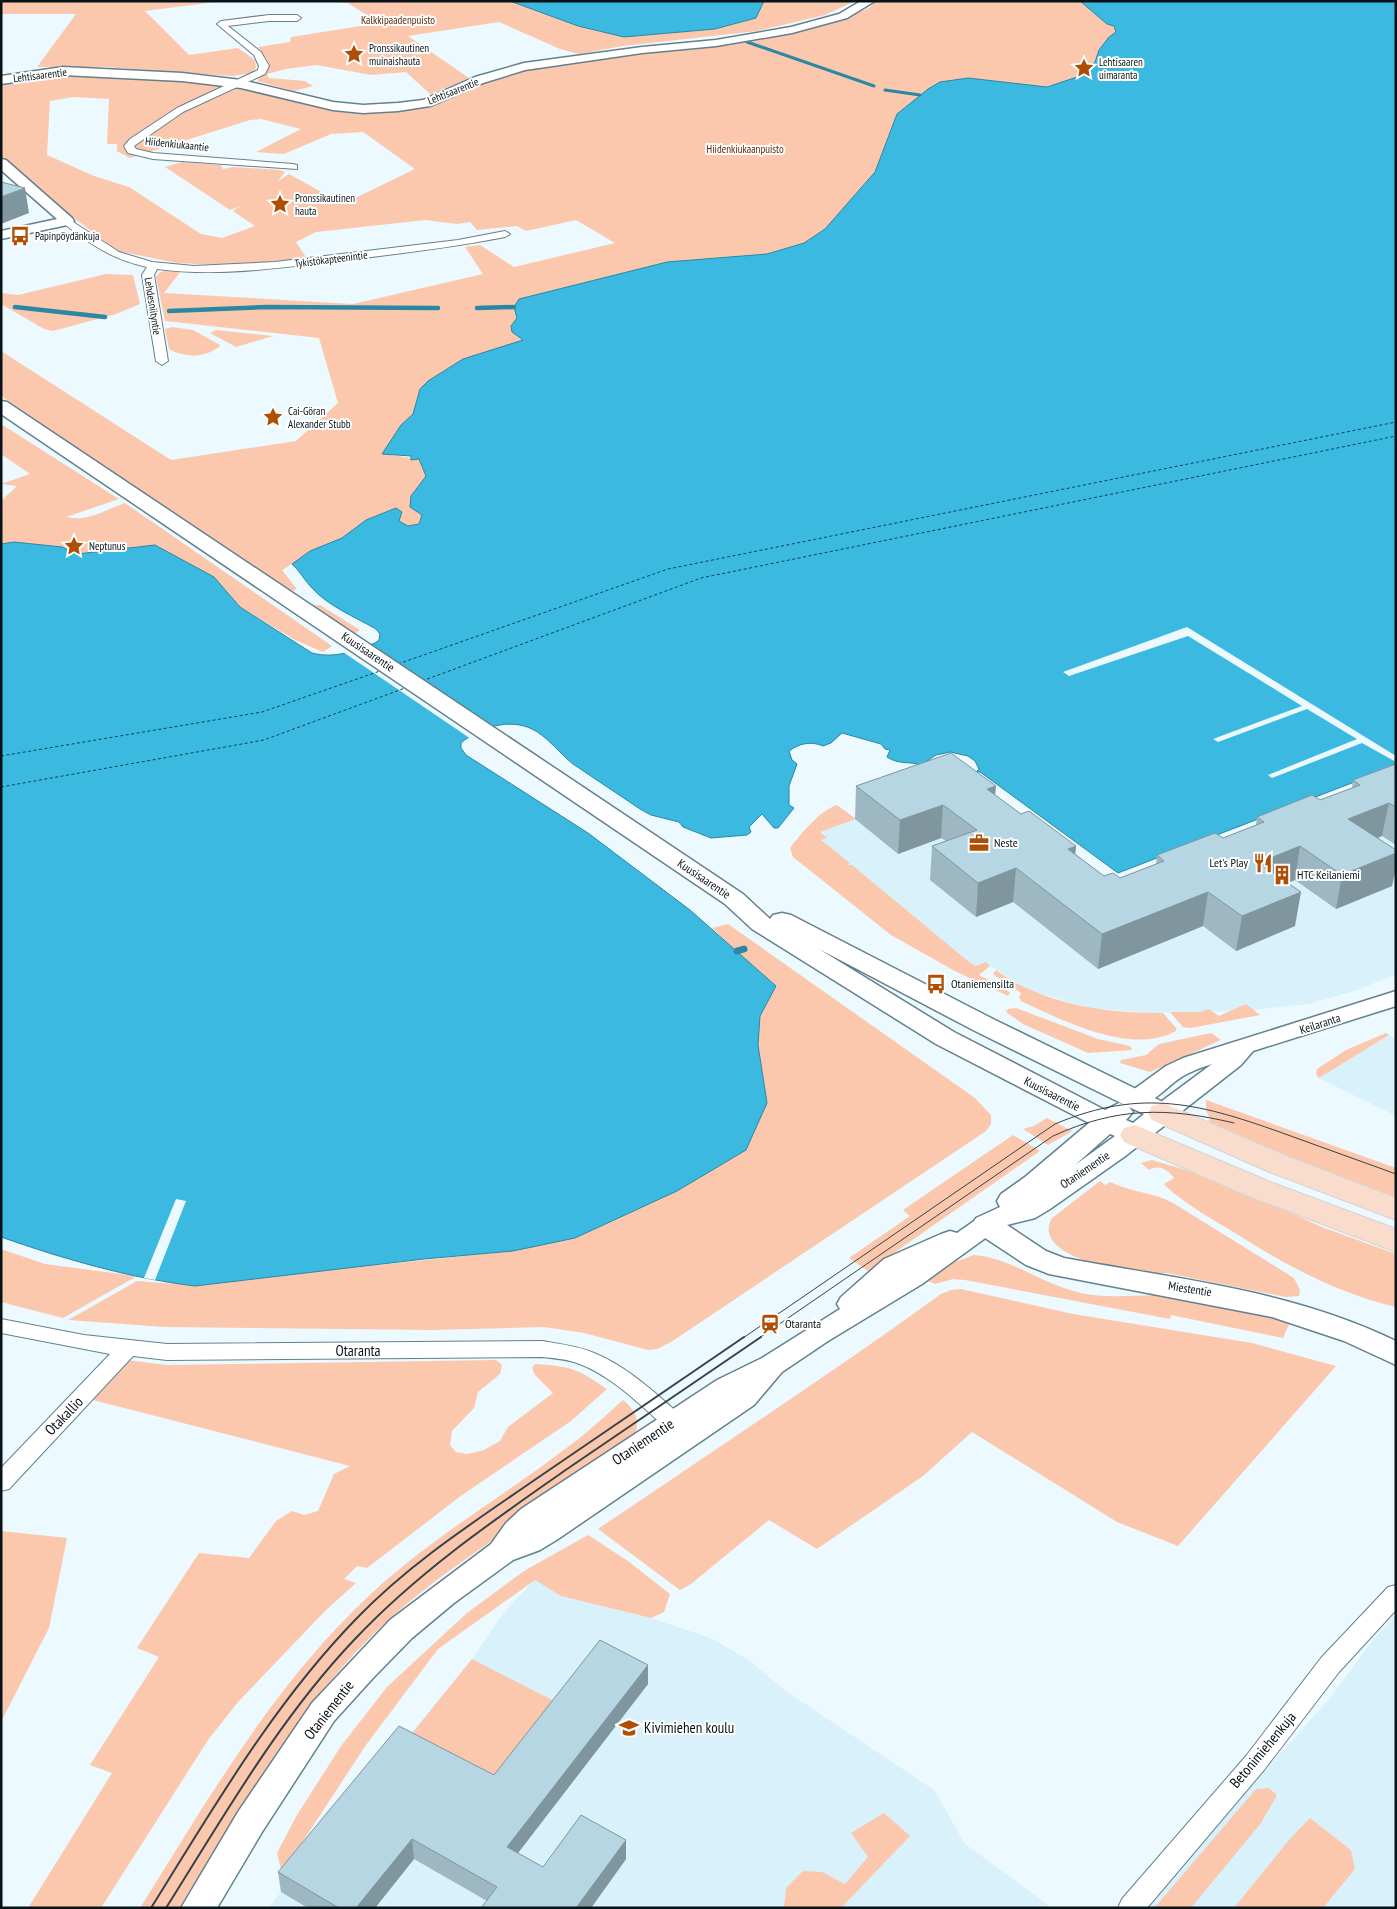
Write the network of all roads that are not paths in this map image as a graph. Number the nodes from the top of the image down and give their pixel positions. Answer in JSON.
{"nodes":[{"id":1,"x":870,"y":1,"type":"edge"},
{"id":2,"x":297,"y":18,"type":"dead end"},
{"id":3,"x":1,"y":80,"type":"edge"},
{"id":4,"x":241,"y":84,"type":"junction"},
{"id":5,"x":1,"y":163,"type":"edge"},
{"id":6,"x":293,"y":167,"type":"dead end"},
{"id":7,"x":67,"y":222,"type":"junction"},
{"id":8,"x":505,"y":234,"type":"dead end"},
{"id":9,"x":1,"y":235,"type":"edge"},
{"id":10,"x":156,"y":264,"type":"junction"},
{"id":11,"x":162,"y":361,"type":"dead end"},
{"id":12,"x":1,"y":406,"type":"edge"},
{"id":13,"x":734,"y":899,"type":"junction"},
{"id":14,"x":1396,"y":998,"type":"edge"},
{"id":15,"x":1244,"y":1048,"type":"junction"},
{"id":16,"x":1135,"y":1100,"type":"junction"},
{"id":17,"x":1162,"y":1113,"type":"junction"},
{"id":18,"x":1108,"y":1122,"type":"junction"},
{"id":19,"x":1135,"y":1135,"type":"junction"},
{"id":20,"x":1396,"y":1210,"type":"edge"},
{"id":21,"x":994,"y":1221,"type":"junction"},
{"id":22,"x":1396,"y":1241,"type":"edge"},
{"id":23,"x":1,"y":1326,"type":"edge"},
{"id":24,"x":127,"y":1348,"type":"junction"},
{"id":25,"x":1396,"y":1354,"type":"edge"},
{"id":26,"x":682,"y":1429,"type":"junction"},
{"id":27,"x":1,"y":1483,"type":"edge"},
{"id":28,"x":1396,"y":1594,"type":"edge"},
{"id":29,"x":1131,"y":1907,"type":"edge"},
{"id":30,"x":198,"y":1908,"type":"edge"}],
"edges":[{"from":1,"to":4,"type":"street","name":"Lehtisaarentie"},
{"from":2,"to":4,"type":"street"},
{"from":3,"to":4,"type":"street","name":"Lehtisaarentie"},
{"from":4,"to":6,"type":"street","name":"Hiidenkiukaantie"},
{"from":5,"to":7,"type":"street"},
{"from":7,"to":9,"type":"street"},
{"from":7,"to":10,"type":"street","name":"Lehdesniityntie"},
{"from":8,"to":10,"type":"street","name":"Tykistökapteenintie"},
{"from":10,"to":11,"type":"street","name":"Lehdesniityntie"},
{"from":12,"to":13,"type":"main road","name":"Kuusisaarentie"},
{"from":13,"to":16,"type":"main road","name":"Kuusisaarentie"},
{"from":13,"to":18,"type":"main road","name":"Kuusisaarentie"},
{"from":14,"to":15,"type":"street","name":"Keilaranta"},
{"from":15,"to":16,"type":"street","name":"Keilaranta"},
{"from":15,"to":17,"type":"street","name":"Keilaranta"},
{"from":16,"to":17,"type":"main road","name":"Kuusisaarentie"},
{"from":16,"to":18,"type":"main road","name":"Otaniementie"},
{"from":17,"to":19,"type":"main road","name":"Otaniementie"},
{"from":17,"to":20,"type":"main road","name":"Kuusisaarentie"},
{"from":18,"to":19,"type":"main road","name":"Kuusisaarentie"},
{"from":18,"to":21,"type":"main road","name":"Otaniementie"},
{"from":19,"to":21,"type":"main road","name":"Otaniementie"},
{"from":19,"to":22,"type":"main road","name":"Kuusisaarentie"},
{"from":21,"to":25,"type":"main road","name":"Miestentie"},
{"from":21,"to":26,"type":"street","name":"Otaniementie"},
{"from":23,"to":24,"type":"street","name":"Otaranta"},
{"from":24,"to":26,"type":"street","name":"Otaranta"},
{"from":24,"to":27,"type":"street","name":"Otakallio"},
{"from":26,"to":30,"type":"street","name":"Otaniementie"},
{"from":28,"to":29,"type":"street","name":"Betonimiehenkuja"}]}
